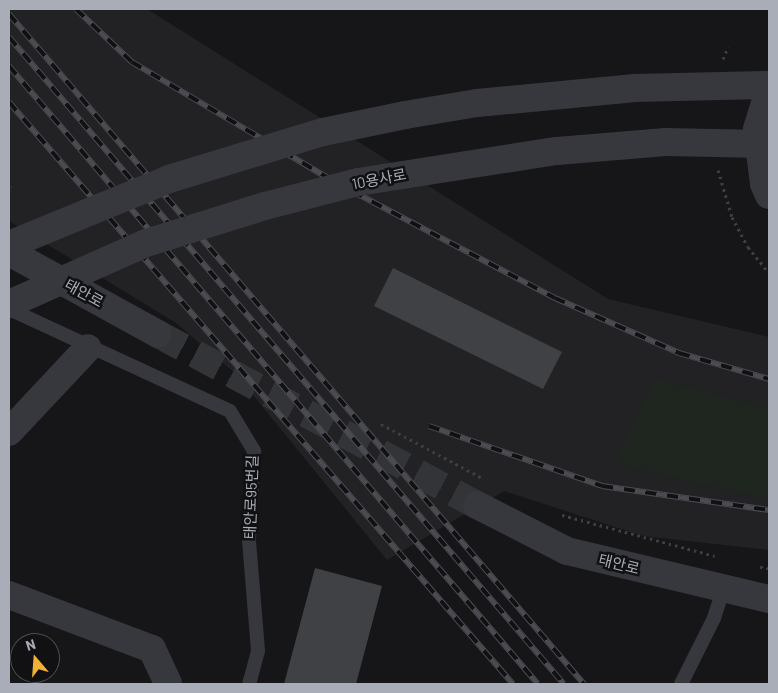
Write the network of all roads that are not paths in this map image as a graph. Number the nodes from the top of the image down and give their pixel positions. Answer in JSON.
{"nodes":[{"id":1,"x":769,"y":85,"type":"edge"},
{"id":2,"x":769,"y":90,"type":"edge"},
{"id":3,"x":769,"y":144,"type":"edge"},
{"id":4,"x":769,"y":195,"type":"edge"},
{"id":5,"x":9,"y":245,"type":"edge"},
{"id":6,"x":9,"y":252,"type":"edge"},
{"id":7,"x":9,"y":304,"type":"edge"},
{"id":8,"x":9,"y":309,"type":"edge"},
{"id":9,"x":158,"y":334,"type":"tunnel mouth"},
{"id":10,"x":88,"y":348,"type":"junction"},
{"id":11,"x":9,"y":432,"type":"edge"},
{"id":12,"x":483,"y":493,"type":"tunnel mouth"},
{"id":13,"x":723,"y":590,"type":"junction"},
{"id":14,"x":9,"y":595,"type":"edge"},
{"id":15,"x":769,"y":599,"type":"edge"},
{"id":16,"x":168,"y":684,"type":"edge"},
{"id":17,"x":249,"y":684,"type":"edge"},
{"id":18,"x":681,"y":684,"type":"edge"}],
"edges":[{"from":1,"to":5,"type":"street","bridge":true},
{"from":2,"to":4,"type":"street"},
{"from":3,"to":7,"type":"street","name":"10용사로","bridge":true},
{"from":6,"to":9,"type":"street","name":"태안로"},
{"from":8,"to":10,"type":"lane","name":"태안로95번길"},
{"from":10,"to":11,"type":"street"},
{"from":10,"to":17,"type":"lane","name":"태안로95번길"},
{"from":12,"to":13,"type":"street","name":"태안로"},
{"from":13,"to":15,"type":"street","name":"태안로"},
{"from":13,"to":18,"type":"lane"},
{"from":14,"to":16,"type":"street"}]}
